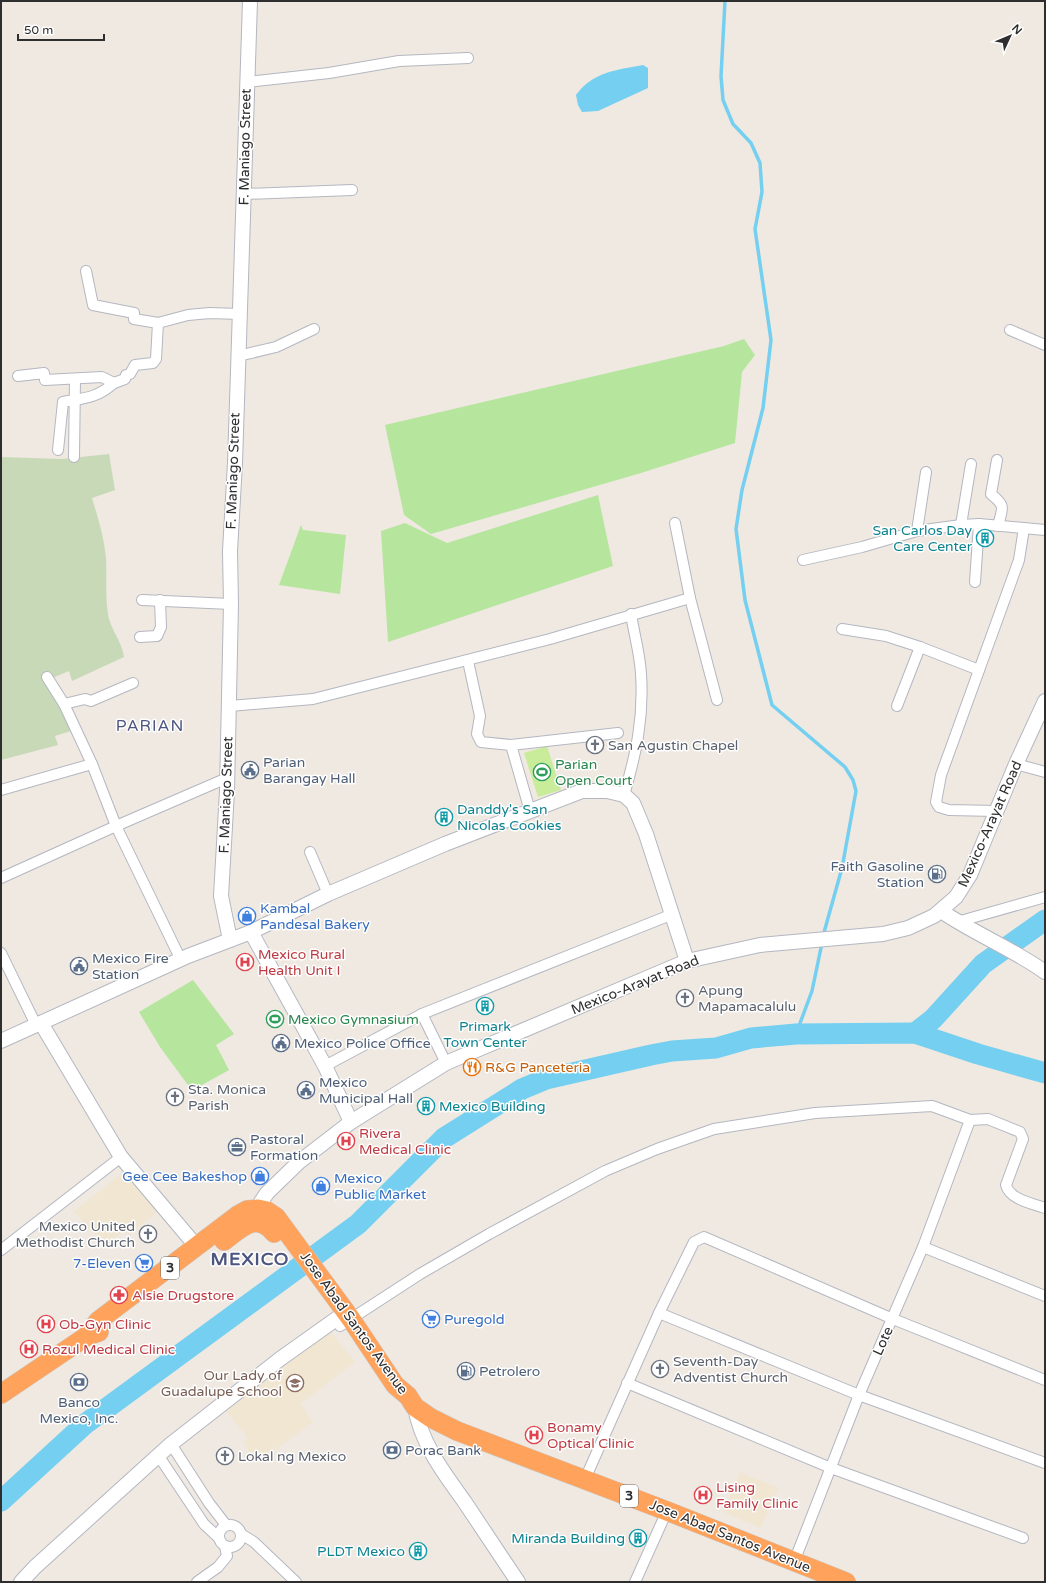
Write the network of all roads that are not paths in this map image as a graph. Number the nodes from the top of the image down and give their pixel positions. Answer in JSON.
{"nodes":[{"id":1,"x":250,"y":1,"type":"edge"},
{"id":2,"x":468,"y":58,"type":"dead end"},
{"id":3,"x":247,"y":82,"type":"junction"},
{"id":4,"x":352,"y":190,"type":"dead end"},
{"id":5,"x":244,"y":194,"type":"junction"},
{"id":6,"x":86,"y":271,"type":"dead end"},
{"id":7,"x":240,"y":314,"type":"junction"},
{"id":8,"x":158,"y":323,"type":"junction"},
{"id":9,"x":314,"y":328,"type":"dead end"},
{"id":10,"x":1010,"y":330,"type":"dead end"},
{"id":11,"x":1045,"y":345,"type":"edge"},
{"id":12,"x":238,"y":356,"type":"junction"},
{"id":13,"x":18,"y":376,"type":"dead end"},
{"id":14,"x":75,"y":379,"type":"junction"},
{"id":15,"x":114,"y":383,"type":"junction"},
{"id":16,"x":74,"y":400,"type":"junction"},
{"id":17,"x":58,"y":450,"type":"dead end"},
{"id":18,"x":74,"y":457,"type":"dead end"},
{"id":19,"x":997,"y":460,"type":"dead end"},
{"id":20,"x":971,"y":464,"type":"dead end"},
{"id":21,"x":926,"y":472,"type":"dead end"},
{"id":22,"x":675,"y":522,"type":"dead end"},
{"id":23,"x":979,"y":524,"type":"junction"},
{"id":24,"x":961,"y":525,"type":"junction"},
{"id":25,"x":998,"y":526,"type":"junction"},
{"id":26,"x":1024,"y":528,"type":"junction"},
{"id":27,"x":917,"y":530,"type":"junction"},
{"id":28,"x":1045,"y":530,"type":"edge"},
{"id":29,"x":803,"y":560,"type":"dead end"},
{"id":30,"x":975,"y":582,"type":"dead end"},
{"id":31,"x":690,"y":598,"type":"junction"},
{"id":32,"x":142,"y":600,"type":"dead end"},
{"id":33,"x":160,"y":600,"type":"junction"},
{"id":34,"x":231,"y":604,"type":"junction"},
{"id":35,"x":631,"y":614,"type":"junction"},
{"id":36,"x":842,"y":629,"type":"dead end"},
{"id":37,"x":140,"y":637,"type":"dead end"},
{"id":38,"x":920,"y":647,"type":"junction"},
{"id":39,"x":468,"y":661,"type":"junction"},
{"id":40,"x":979,"y":670,"type":"junction"},
{"id":41,"x":47,"y":677,"type":"dead end"},
{"id":42,"x":133,"y":683,"type":"dead end"},
{"id":43,"x":717,"y":700,"type":"dead end"},
{"id":44,"x":1045,"y":701,"type":"edge"},
{"id":45,"x":64,"y":704,"type":"junction"},
{"id":46,"x":230,"y":706,"type":"junction"},
{"id":47,"x":897,"y":706,"type":"dead end"},
{"id":48,"x":618,"y":733,"type":"dead end"},
{"id":49,"x":511,"y":745,"type":"junction"},
{"id":50,"x":92,"y":764,"type":"junction"},
{"id":51,"x":1016,"y":764,"type":"junction"},
{"id":52,"x":1045,"y":772,"type":"edge"},
{"id":53,"x":227,"y":778,"type":"junction"},
{"id":54,"x":1,"y":790,"type":"edge"},
{"id":55,"x":624,"y":795,"type":"junction"},
{"id":56,"x":530,"y":811,"type":"junction"},
{"id":57,"x":996,"y":811,"type":"junction"},
{"id":58,"x":116,"y":826,"type":"junction"},
{"id":59,"x":310,"y":852,"type":"dead end"},
{"id":60,"x":1,"y":878,"type":"edge"},
{"id":61,"x":328,"y":894,"type":"junction"},
{"id":62,"x":1045,"y":897,"type":"edge"},
{"id":63,"x":941,"y":911,"type":"junction"},
{"id":64,"x":673,"y":914,"type":"junction"},
{"id":65,"x":957,"y":922,"type":"junction"},
{"id":66,"x":251,"y":932,"type":"junction"},
{"id":67,"x":230,"y":940,"type":"junction"},
{"id":68,"x":1,"y":953,"type":"edge"},
{"id":69,"x":181,"y":960,"type":"junction"},
{"id":70,"x":687,"y":961,"type":"junction"},
{"id":71,"x":1045,"y":972,"type":"edge"},
{"id":72,"x":422,"y":1014,"type":"junction"},
{"id":73,"x":38,"y":1024,"type":"junction"},
{"id":74,"x":1,"y":1041,"type":"edge"},
{"id":75,"x":446,"y":1063,"type":"junction"},
{"id":76,"x":325,"y":1066,"type":"junction"},
{"id":77,"x":970,"y":1120,"type":"junction"},
{"id":78,"x":351,"y":1122,"type":"junction"},
{"id":79,"x":121,"y":1157,"type":"junction"},
{"id":80,"x":1045,"y":1208,"type":"edge"},
{"id":81,"x":256,"y":1216,"type":"junction"},
{"id":82,"x":197,"y":1247,"type":"junction"},
{"id":83,"x":923,"y":1247,"type":"junction"},
{"id":84,"x":1,"y":1250,"type":"edge"},
{"id":85,"x":1045,"y":1296,"type":"edge"},
{"id":86,"x":659,"y":1313,"type":"junction"},
{"id":87,"x":343,"y":1319,"type":"junction"},
{"id":88,"x":893,"y":1319,"type":"junction"},
{"id":89,"x":86,"y":1336,"type":"junction"},
{"id":90,"x":1045,"y":1380,"type":"edge"},
{"id":91,"x":627,"y":1383,"type":"junction"},
{"id":92,"x":1,"y":1394,"type":"edge"},
{"id":93,"x":858,"y":1395,"type":"junction"},
{"id":94,"x":415,"y":1407,"type":"junction"},
{"id":95,"x":171,"y":1444,"type":"junction"},
{"id":96,"x":158,"y":1455,"type":"junction"},
{"id":97,"x":1045,"y":1463,"type":"edge"},
{"id":98,"x":831,"y":1468,"type":"junction"},
{"id":99,"x":585,"y":1479,"type":"junction"},
{"id":100,"x":667,"y":1510,"type":"junction"},
{"id":101,"x":226,"y":1525,"type":"junction"},
{"id":102,"x":241,"y":1534,"type":"junction"},
{"id":103,"x":218,"y":1537,"type":"junction"},
{"id":104,"x":1023,"y":1538,"type":"dead end"},
{"id":105,"x":225,"y":1546,"type":"junction"},
{"id":106,"x":794,"y":1562,"type":"junction"},
{"id":107,"x":826,"y":1579,"type":"edge"},
{"id":108,"x":21,"y":1582,"type":"edge"},
{"id":109,"x":197,"y":1582,"type":"edge"},
{"id":110,"x":296,"y":1582,"type":"edge"},
{"id":111,"x":518,"y":1582,"type":"edge"},
{"id":112,"x":635,"y":1582,"type":"edge"},
{"id":113,"x":846,"y":1582,"type":"edge"}],
"edges":[{"from":1,"to":3,"type":"main road","name":"F. Maniago Street"},
{"from":2,"to":3,"type":"street"},
{"from":3,"to":5,"type":"main road","name":"F. Maniago Street"},
{"from":4,"to":5,"type":"street"},
{"from":5,"to":7,"type":"main road","name":"F. Maniago Street"},
{"from":6,"to":8,"type":"street"},
{"from":7,"to":8,"type":"street"},
{"from":7,"to":12,"type":"main road","name":"F. Maniago Street"},
{"from":8,"to":15,"type":"street"},
{"from":9,"to":12,"type":"street"},
{"from":10,"to":11,"type":"street"},
{"from":12,"to":34,"type":"main road","name":"F. Maniago Street"},
{"from":13,"to":14,"type":"street"},
{"from":14,"to":15,"type":"street"},
{"from":14,"to":16,"type":"street"},
{"from":15,"to":16,"type":"street"},
{"from":16,"to":17,"type":"street"},
{"from":16,"to":18,"type":"street"},
{"from":19,"to":25,"type":"street"},
{"from":20,"to":24,"type":"street"},
{"from":21,"to":27,"type":"street"},
{"from":22,"to":31,"type":"street"},
{"from":23,"to":24,"type":"street"},
{"from":23,"to":25,"type":"street"},
{"from":23,"to":30,"type":"street"},
{"from":24,"to":27,"type":"street"},
{"from":25,"to":26,"type":"street"},
{"from":26,"to":28,"type":"street"},
{"from":26,"to":40,"type":"street"},
{"from":27,"to":29,"type":"street"},
{"from":31,"to":35,"type":"street"},
{"from":31,"to":43,"type":"street"},
{"from":32,"to":33,"type":"street"},
{"from":33,"to":34,"type":"street"},
{"from":33,"to":37,"type":"street"},
{"from":34,"to":46,"type":"main road","name":"F. Maniago Street"},
{"from":35,"to":39,"type":"street"},
{"from":35,"to":55,"type":"street"},
{"from":36,"to":38,"type":"street"},
{"from":38,"to":40,"type":"street"},
{"from":38,"to":47,"type":"street"},
{"from":39,"to":46,"type":"street"},
{"from":39,"to":49,"type":"street"},
{"from":40,"to":57,"type":"street"},
{"from":41,"to":45,"type":"street"},
{"from":42,"to":45,"type":"street"},
{"from":44,"to":51,"type":"main road","name":"Mexico-Arayat Road"},
{"from":45,"to":50,"type":"street"},
{"from":46,"to":53,"type":"main road","name":"F. Maniago Street"},
{"from":48,"to":49,"type":"street"},
{"from":49,"to":56,"type":"street"},
{"from":50,"to":54,"type":"street"},
{"from":50,"to":58,"type":"street"},
{"from":51,"to":52,"type":"street"},
{"from":51,"to":57,"type":"main road","name":"Mexico-Arayat Road"},
{"from":53,"to":58,"type":"street"},
{"from":53,"to":67,"type":"main road","name":"F. Maniago Street"},
{"from":55,"to":56,"type":"main road"},
{"from":55,"to":64,"type":"main road"},
{"from":56,"to":61,"type":"main road"},
{"from":57,"to":63,"type":"main road","name":"Mexico-Arayat Road"},
{"from":58,"to":60,"type":"street"},
{"from":58,"to":69,"type":"street"},
{"from":59,"to":61,"type":"street"},
{"from":61,"to":66,"type":"main road"},
{"from":62,"to":65,"type":"street"},
{"from":63,"to":65,"type":"main road"},
{"from":63,"to":70,"type":"main road","name":"Mexico-Arayat Road"},
{"from":64,"to":70,"type":"main road"},
{"from":64,"to":72,"type":"street"},
{"from":65,"to":71,"type":"main road"},
{"from":66,"to":67,"type":"main road"},
{"from":66,"to":76,"type":"main road"},
{"from":67,"to":69,"type":"main road"},
{"from":68,"to":73,"type":"street"},
{"from":69,"to":73,"type":"main road"},
{"from":70,"to":75,"type":"main road","name":"Mexico-Arayat Road"},
{"from":72,"to":75,"type":"street"},
{"from":72,"to":76,"type":"street"},
{"from":73,"to":74,"type":"main road"},
{"from":73,"to":79,"type":"main road"},
{"from":75,"to":78,"type":"main road","name":"Mexico-Arayat Road"},
{"from":76,"to":78,"type":"main road"},
{"from":77,"to":80,"type":"street"},
{"from":77,"to":83,"type":"street","name":"Lote"},
{"from":77,"to":87,"type":"street"},
{"from":78,"to":81,"type":"main road","name":"Mexico-Arayat Road"},
{"from":79,"to":82,"type":"main road"},
{"from":79,"to":84,"type":"street"},
{"from":81,"to":82,"type":"highway","number":"3"},
{"from":81,"to":87,"type":"highway","name":"Jose Abad Santos Avenue","number":"3"},
{"from":81,"to":89,"type":"highway","number":"3"},
{"from":82,"to":89,"type":"highway","number":"3"},
{"from":83,"to":85,"type":"street"},
{"from":83,"to":88,"type":"street","name":"Lote"},
{"from":86,"to":88,"type":"street"},
{"from":86,"to":91,"type":"street"},
{"from":86,"to":93,"type":"street"},
{"from":87,"to":94,"type":"highway","name":"Jose Abad Santos Avenue","number":"3"},
{"from":87,"to":95,"type":"main road"},
{"from":88,"to":90,"type":"street"},
{"from":88,"to":93,"type":"street","name":"Lote"},
{"from":89,"to":92,"type":"highway","number":"3"},
{"from":91,"to":98,"type":"street"},
{"from":91,"to":99,"type":"street"},
{"from":93,"to":97,"type":"street"},
{"from":93,"to":98,"type":"street","name":"Lote"},
{"from":94,"to":99,"type":"highway","name":"Jose Abad Santos Avenue","number":"3"},
{"from":94,"to":111,"type":"main road"},
{"from":95,"to":96,"type":"main road"},
{"from":95,"to":101,"type":"street"},
{"from":96,"to":103,"type":"street"},
{"from":96,"to":108,"type":"main road"},
{"from":98,"to":104,"type":"street"},
{"from":98,"to":106,"type":"street","name":"Lote"},
{"from":99,"to":100,"type":"highway","name":"Jose Abad Santos Avenue","number":"3"},
{"from":100,"to":106,"type":"highway","name":"Jose Abad Santos Avenue","number":"3"},
{"from":100,"to":112,"type":"street"},
{"from":101,"to":102,"type":"street"},
{"from":101,"to":103,"type":"street"},
{"from":102,"to":105,"type":"street"},
{"from":102,"to":110,"type":"street"},
{"from":103,"to":105,"type":"street"},
{"from":105,"to":109,"type":"street"},
{"from":106,"to":107,"type":"highway","name":"Jose Abad Santos Avenue","number":"3"},
{"from":107,"to":113,"type":"highway","name":"Jose Abad Santos Avenue","number":"3"}]}
